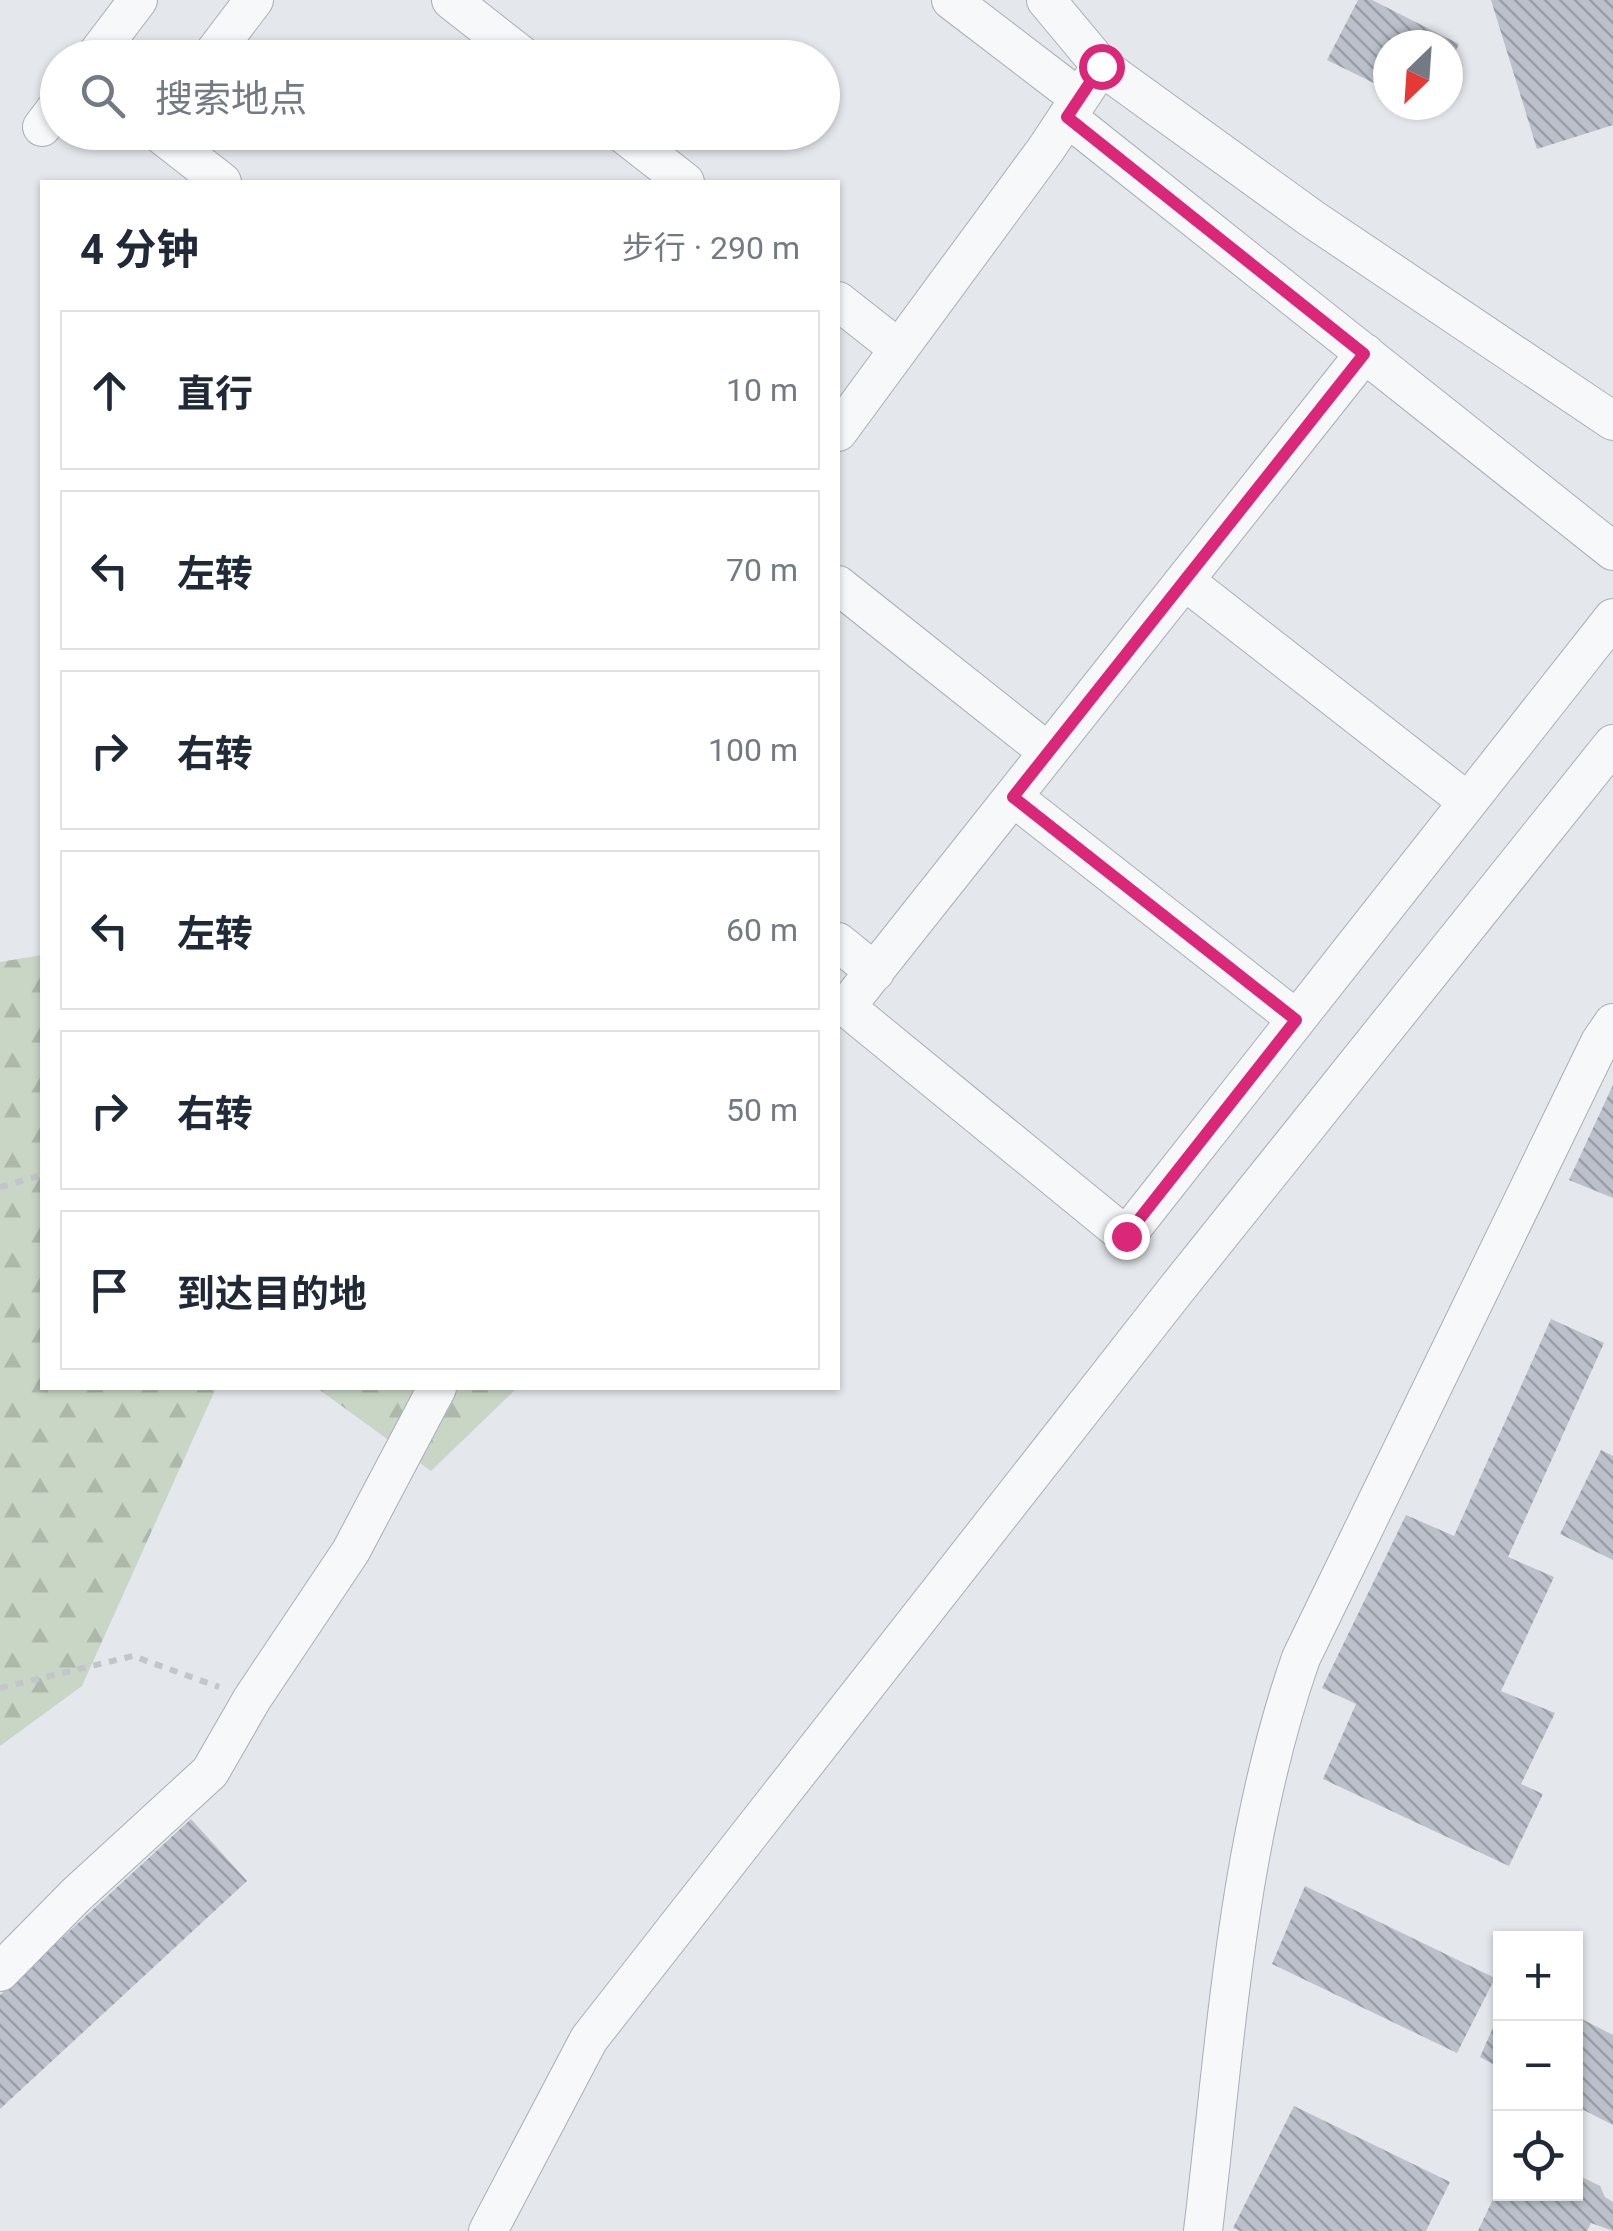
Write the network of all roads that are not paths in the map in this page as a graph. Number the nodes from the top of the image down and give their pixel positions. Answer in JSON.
{"nodes":[{"id":1,"x":138,"y":0,"type":"edge"},
{"id":2,"x":254,"y":0,"type":"edge"},
{"id":3,"x":451,"y":0,"type":"edge"},
{"id":4,"x":951,"y":0,"type":"edge"},
{"id":5,"x":1046,"y":0,"type":"edge"},
{"id":6,"x":108,"y":40,"type":"edge"},
{"id":7,"x":224,"y":40,"type":"edge"},
{"id":8,"x":502,"y":40,"type":"edge"},
{"id":9,"x":1101,"y":66,"type":"junction"},
{"id":10,"x":1073,"y":108,"type":"junction"},
{"id":11,"x":181,"y":150,"type":"edge"},
{"id":12,"x":644,"y":150,"type":"edge"},
{"id":13,"x":219,"y":180,"type":"edge"},
{"id":14,"x":683,"y":180,"type":"edge"},
{"id":15,"x":840,"y":303,"type":"edge"},
{"id":16,"x":899,"y":349,"type":"junction"},
{"id":17,"x":1364,"y":354,"type":"junction"},
{"id":18,"x":1613,"y":421,"type":"edge"},
{"id":19,"x":840,"y":429,"type":"edge"},
{"id":20,"x":1613,"y":551,"type":"edge"},
{"id":21,"x":1184,"y":580,"type":"junction"},
{"id":22,"x":840,"y":586,"type":"edge"},
{"id":23,"x":1613,"y":618,"type":"edge"},
{"id":24,"x":1613,"y":744,"type":"edge"},
{"id":25,"x":1048,"y":752,"type":"junction"},
{"id":26,"x":1013,"y":797,"type":"junction"},
{"id":27,"x":1468,"y":802,"type":"junction"},
{"id":28,"x":840,"y":944,"type":"edge"},
{"id":29,"x":874,"y":972,"type":"junction"},
{"id":30,"x":1296,"y":1020,"type":"junction"},
{"id":31,"x":1613,"y":1023,"type":"edge"},
{"id":32,"x":436,"y":1390,"type":"edge"},
{"id":33,"x":0,"y":1972,"type":"edge"},
{"id":34,"x":488,"y":2231,"type":"edge"},
{"id":35,"x":1203,"y":2231,"type":"edge"}],
"edges":[{"from":1,"to":6,"type":"street"},
{"from":2,"to":7,"type":"street"},
{"from":3,"to":8,"type":"street"},
{"from":4,"to":10,"type":"street"},
{"from":5,"to":9,"type":"street"},
{"from":9,"to":10,"type":"street"},
{"from":9,"to":18,"type":"street"},
{"from":10,"to":16,"type":"street"},
{"from":10,"to":17,"type":"street"},
{"from":11,"to":13,"type":"street"},
{"from":12,"to":14,"type":"street"},
{"from":15,"to":16,"type":"street"},
{"from":16,"to":19,"type":"street"},
{"from":17,"to":20,"type":"street"},
{"from":17,"to":21,"type":"street"},
{"from":21,"to":25,"type":"street"},
{"from":21,"to":27,"type":"street"},
{"from":22,"to":25,"type":"street"},
{"from":23,"to":27,"type":"street"},
{"from":24,"to":34,"type":"street"},
{"from":25,"to":26,"type":"street"},
{"from":26,"to":29,"type":"street"},
{"from":26,"to":30,"type":"street"},
{"from":27,"to":30,"type":"street"},
{"from":28,"to":29,"type":"street"},
{"from":29,"to":30,"type":"street"},
{"from":31,"to":35,"type":"street"},
{"from":32,"to":33,"type":"street"}]}
